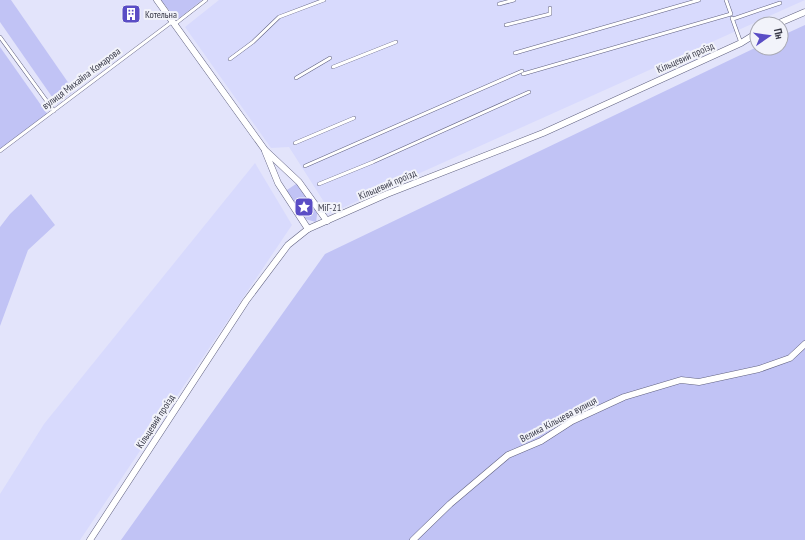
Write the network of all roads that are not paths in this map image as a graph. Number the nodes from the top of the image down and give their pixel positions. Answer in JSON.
{"nodes":[{"id":1,"x":157,"y":0,"type":"edge"},
{"id":2,"x":206,"y":0,"type":"edge"},
{"id":3,"x":324,"y":0,"type":"edge"},
{"id":4,"x":514,"y":0,"type":"edge"},
{"id":5,"x":699,"y":0,"type":"edge"},
{"id":6,"x":726,"y":0,"type":"edge"},
{"id":7,"x":780,"y":3,"type":"dead end"},
{"id":8,"x":499,"y":4,"type":"dead end"},
{"id":9,"x":550,"y":8,"type":"dead end"},
{"id":10,"x":805,"y":12,"type":"edge"},
{"id":11,"x":731,"y":14,"type":"junction"},
{"id":12,"x":733,"y":19,"type":"junction"},
{"id":13,"x":789,"y":19,"type":"edge"},
{"id":14,"x":174,"y":22,"type":"junction"},
{"id":15,"x":506,"y":25,"type":"dead end"},
{"id":16,"x":0,"y":37,"type":"edge"},
{"id":17,"x":749,"y":38,"type":"edge"},
{"id":18,"x":396,"y":42,"type":"dead end"},
{"id":19,"x":741,"y":43,"type":"junction"},
{"id":20,"x":515,"y":53,"type":"dead end"},
{"id":21,"x":330,"y":58,"type":"dead end"},
{"id":22,"x":230,"y":59,"type":"dead end"},
{"id":23,"x":333,"y":67,"type":"dead end"},
{"id":24,"x":296,"y":78,"type":"dead end"},
{"id":25,"x":529,"y":92,"type":"dead end"},
{"id":26,"x":54,"y":111,"type":"junction"},
{"id":27,"x":354,"y":118,"type":"dead end"},
{"id":28,"x":295,"y":143,"type":"dead end"},
{"id":29,"x":265,"y":150,"type":"junction"},
{"id":30,"x":0,"y":151,"type":"edge"},
{"id":31,"x":305,"y":166,"type":"dead end"},
{"id":32,"x":319,"y":184,"type":"dead end"},
{"id":33,"x":327,"y":221,"type":"junction"},
{"id":34,"x":308,"y":229,"type":"junction"},
{"id":35,"x":805,"y":344,"type":"edge"},
{"id":36,"x":90,"y":540,"type":"edge"},
{"id":37,"x":413,"y":540,"type":"edge"}],
"edges":[{"from":1,"to":14,"type":"street"},
{"from":2,"to":14,"type":"lane","name":"вулиця Михайла Комарова"},
{"from":3,"to":22,"type":"lane"},
{"from":4,"to":8,"type":"lane"},
{"from":5,"to":20,"type":"lane"},
{"from":6,"to":11,"type":"lane"},
{"from":7,"to":12,"type":"lane"},
{"from":9,"to":15,"type":"lane"},
{"from":10,"to":13,"type":"street"},
{"from":11,"to":12,"type":"lane"},
{"from":11,"to":31,"type":"lane"},
{"from":12,"to":19,"type":"lane"},
{"from":14,"to":26,"type":"lane","name":"вулиця Михайла Комарова"},
{"from":14,"to":29,"type":"street"},
{"from":16,"to":26,"type":"lane"},
{"from":17,"to":19,"type":"street","name":"Кільцевий проїзд"},
{"from":18,"to":23,"type":"lane"},
{"from":19,"to":33,"type":"street","name":"Кільцевий проїзд"},
{"from":21,"to":24,"type":"lane"},
{"from":25,"to":32,"type":"lane"},
{"from":26,"to":30,"type":"lane","name":"вулиця Михайла Комарова"},
{"from":27,"to":28,"type":"lane"},
{"from":29,"to":33,"type":"street"},
{"from":29,"to":34,"type":"street"},
{"from":33,"to":34,"type":"street","name":"Кільцевий проїзд"},
{"from":34,"to":36,"type":"street","name":"Кільцевий проїзд"},
{"from":35,"to":37,"type":"street","name":"Велика Кільцева вулиця"}]}
